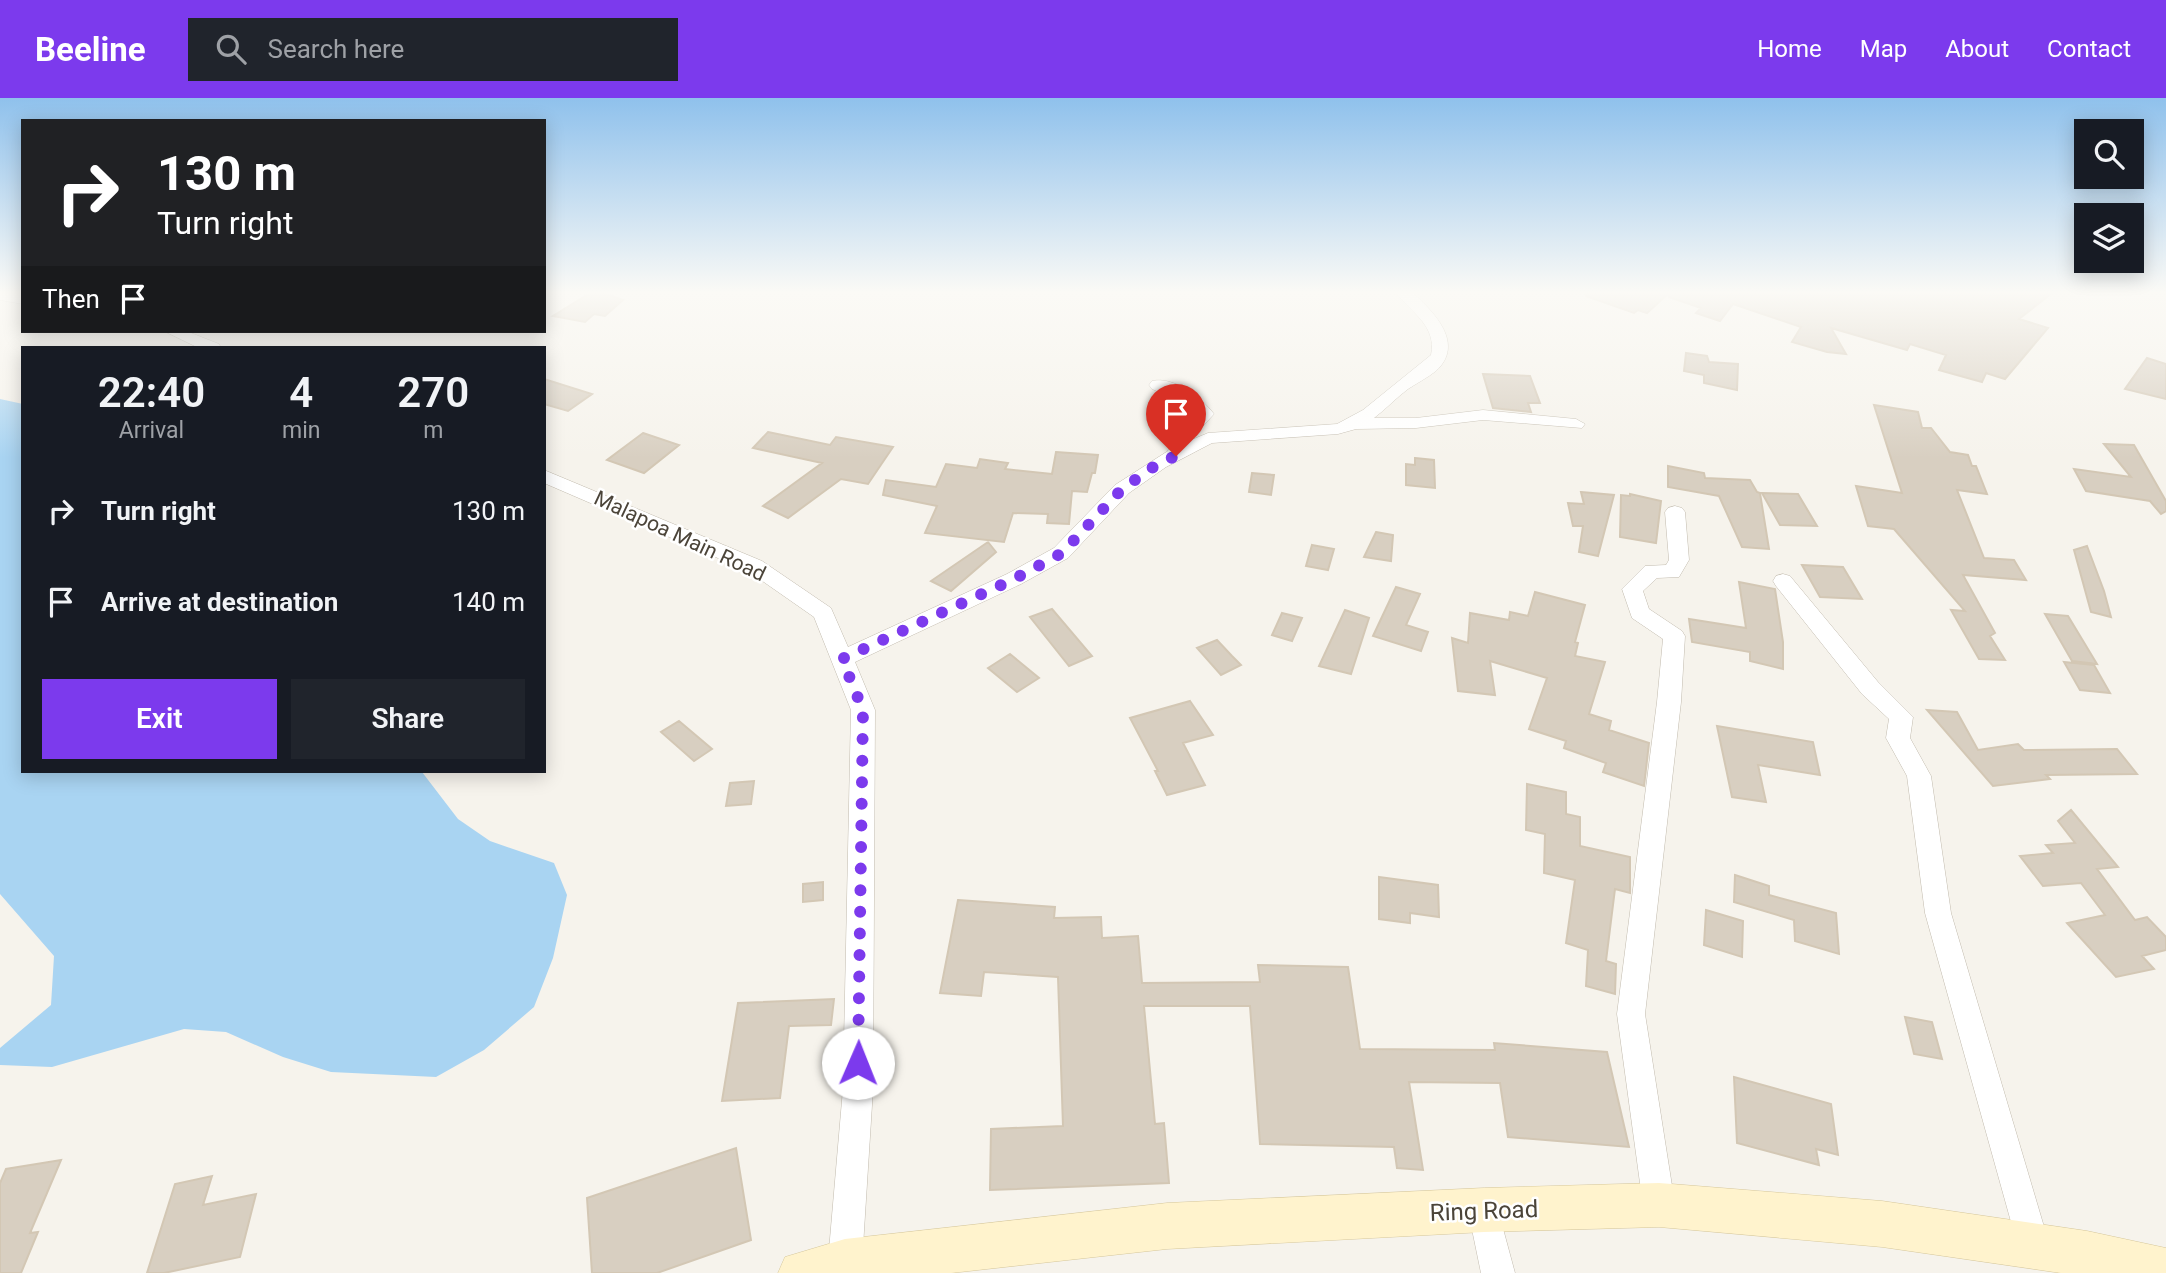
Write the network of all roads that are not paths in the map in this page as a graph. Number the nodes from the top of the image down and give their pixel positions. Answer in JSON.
{"nodes":[{"id":1,"x":1440,"y":348,"type":"edge"},
{"id":2,"x":1158,"y":385,"type":"dead end"},
{"id":3,"x":1357,"y":424,"type":"junction"},
{"id":4,"x":1576,"y":424,"type":"dead end"},
{"id":5,"x":1176,"y":456,"type":"junction"},
{"id":6,"x":546,"y":477,"type":"edge"},
{"id":7,"x":1675,"y":512,"type":"dead end"},
{"id":8,"x":1783,"y":581,"type":"dead end"},
{"id":9,"x":842,"y":659,"type":"junction"},
{"id":10,"x":1659,"y":1205,"type":"junction"},
{"id":11,"x":1484,"y":1210,"type":"junction"},
{"id":12,"x":2034,"y":1247,"type":"junction"},
{"id":13,"x":845,"y":1262,"type":"junction"},
{"id":14,"x":2166,"y":1271,"type":"edge"},
{"id":15,"x":801,"y":1273,"type":"edge"},
{"id":16,"x":1498,"y":1273,"type":"edge"}],
"edges":[{"from":1,"to":3,"type":"street"},
{"from":2,"to":5,"type":"street"},
{"from":3,"to":4,"type":"street"},
{"from":3,"to":5,"type":"street"},
{"from":5,"to":9,"type":"street"},
{"from":6,"to":9,"type":"street","name":"Malapoa Main Road"},
{"from":7,"to":10,"type":"street"},
{"from":8,"to":12,"type":"street"},
{"from":9,"to":13,"type":"street","name":"Malapoa Main Road"},
{"from":10,"to":11,"type":"main road","name":"Ring Road"},
{"from":10,"to":12,"type":"main road","name":"Ring Road"},
{"from":11,"to":13,"type":"main road","name":"Ring Road"},
{"from":11,"to":16,"type":"street"},
{"from":12,"to":14,"type":"main road","name":"Ring Road"},
{"from":13,"to":15,"type":"main road","name":"Ring Road"}]}
